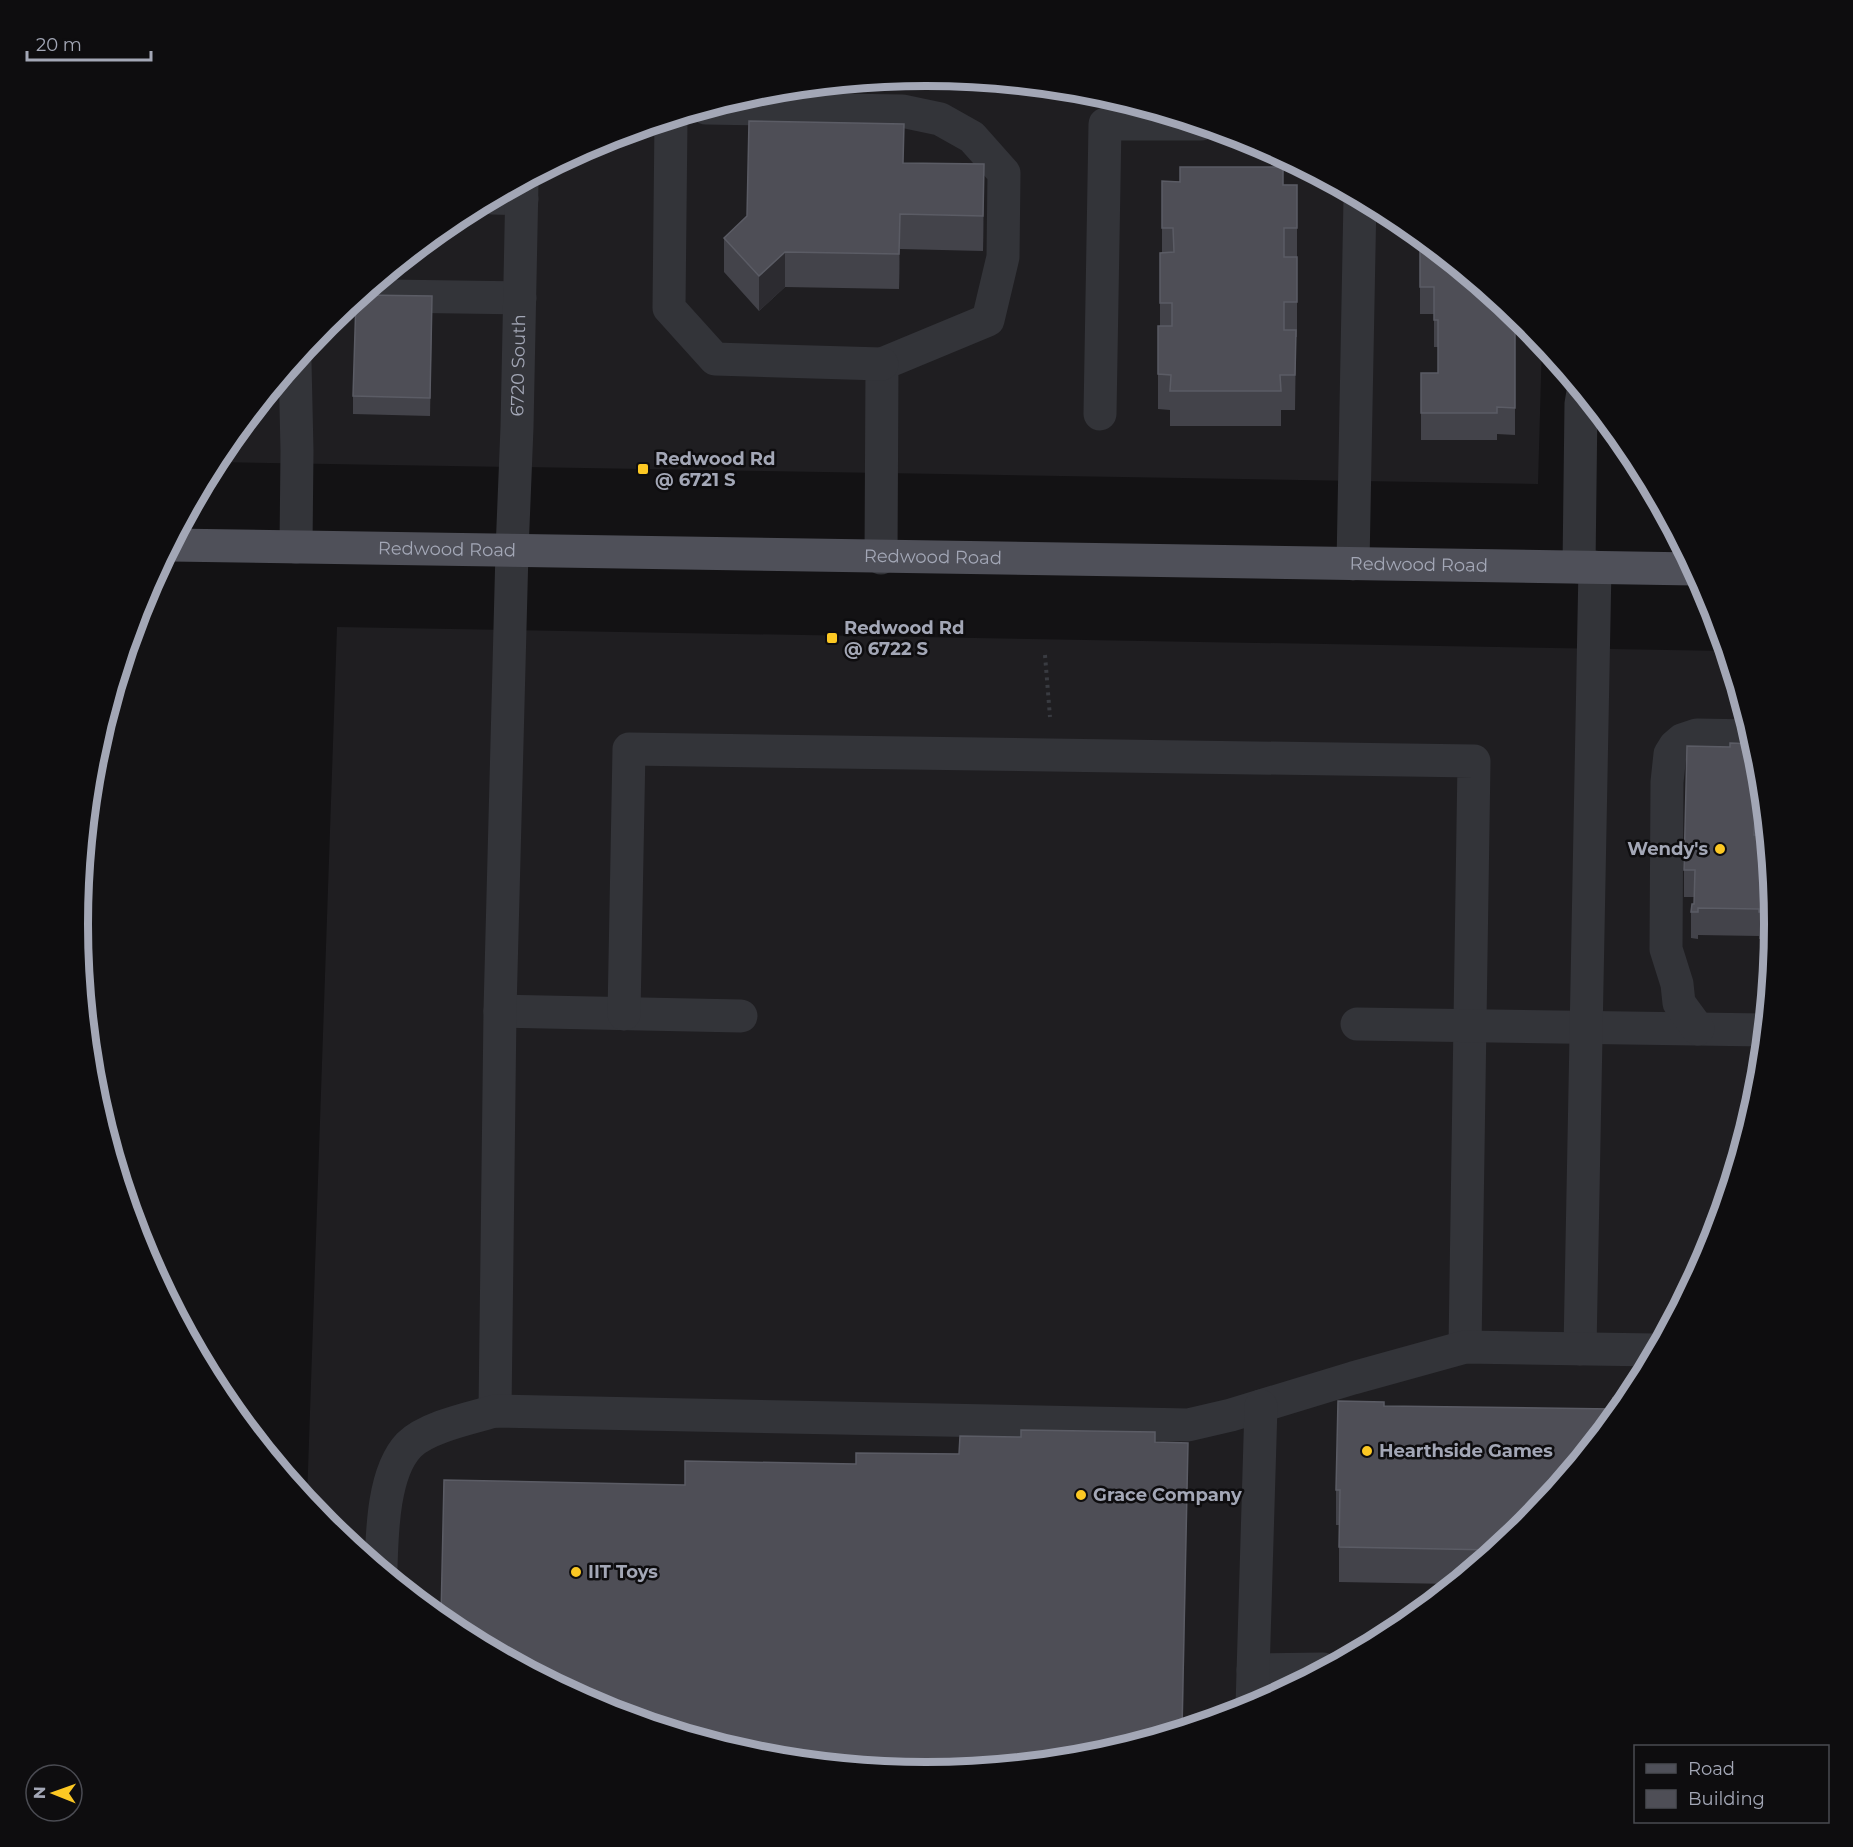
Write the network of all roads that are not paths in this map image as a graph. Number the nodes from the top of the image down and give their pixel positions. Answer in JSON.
{"nodes":[{"id":1,"x":735,"y":108,"type":"edge"},
{"id":2,"x":1176,"y":124,"type":"edge"},
{"id":3,"x":670,"y":126,"type":"edge"},
{"id":4,"x":512,"y":196,"type":"edge"},
{"id":5,"x":1360,"y":207,"type":"edge"},
{"id":6,"x":371,"y":296,"type":"edge"},
{"id":7,"x":520,"y":298,"type":"junction"},
{"id":8,"x":882,"y":364,"type":"junction"},
{"id":9,"x":295,"y":372,"type":"edge"},
{"id":10,"x":1581,"y":401,"type":"edge"},
{"id":11,"x":1100,"y":414,"type":"dead end"},
{"id":12,"x":179,"y":545,"type":"edge"},
{"id":13,"x":296,"y":547,"type":"junction"},
{"id":14,"x":512,"y":550,"type":"junction"},
{"id":15,"x":881,"y":558,"type":"junction"},
{"id":16,"x":1353,"y":564,"type":"junction"},
{"id":17,"x":1587,"y":567,"type":"junction"},
{"id":18,"x":1685,"y":569,"type":"edge"},
{"id":19,"x":1743,"y":736,"type":"edge"},
{"id":20,"x":500,"y":1011,"type":"junction"},
{"id":21,"x":624,"y":1014,"type":"junction"},
{"id":22,"x":741,"y":1016,"type":"dead end"},
{"id":23,"x":1358,"y":1024,"type":"dead end"},
{"id":24,"x":1470,"y":1026,"type":"junction"},
{"id":25,"x":1585,"y":1027,"type":"junction"},
{"id":26,"x":1698,"y":1029,"type":"junction"},
{"id":27,"x":1757,"y":1030,"type":"edge"},
{"id":28,"x":1465,"y":1347,"type":"junction"},
{"id":29,"x":1580,"y":1349,"type":"junction"},
{"id":30,"x":1648,"y":1350,"type":"edge"},
{"id":31,"x":1261,"y":1406,"type":"junction"},
{"id":32,"x":495,"y":1412,"type":"junction"},
{"id":33,"x":382,"y":1560,"type":"edge"},
{"id":34,"x":1308,"y":1669,"type":"edge"},
{"id":35,"x":1253,"y":1670,"type":"junction"},
{"id":36,"x":1252,"y":1696,"type":"edge"}],
"edges":[{"from":1,"to":8,"type":"street"},
{"from":2,"to":11,"type":"street"},
{"from":3,"to":8,"type":"street"},
{"from":4,"to":7,"type":"street","name":"6720 South"},
{"from":5,"to":16,"type":"street"},
{"from":6,"to":7,"type":"street"},
{"from":7,"to":14,"type":"street","name":"6720 South"},
{"from":8,"to":15,"type":"street"},
{"from":9,"to":13,"type":"street"},
{"from":10,"to":17,"type":"street"},
{"from":12,"to":13,"type":"main road","name":"Redwood Road"},
{"from":13,"to":14,"type":"main road","name":"Redwood Road"},
{"from":14,"to":15,"type":"main road","name":"Redwood Road"},
{"from":14,"to":20,"type":"street","name":"6720 South"},
{"from":15,"to":16,"type":"main road","name":"Redwood Road"},
{"from":16,"to":17,"type":"main road","name":"Redwood Road"},
{"from":17,"to":18,"type":"main road","name":"Redwood Road"},
{"from":17,"to":25,"type":"street"},
{"from":19,"to":26,"type":"street"},
{"from":20,"to":21,"type":"street"},
{"from":20,"to":32,"type":"street","name":"6720 South"},
{"from":21,"to":22,"type":"street"},
{"from":21,"to":24,"type":"street"},
{"from":23,"to":24,"type":"street"},
{"from":24,"to":25,"type":"street"},
{"from":24,"to":28,"type":"street"},
{"from":25,"to":26,"type":"street"},
{"from":25,"to":29,"type":"street"},
{"from":26,"to":27,"type":"street"},
{"from":28,"to":29,"type":"street"},
{"from":28,"to":31,"type":"street"},
{"from":29,"to":30,"type":"street"},
{"from":31,"to":32,"type":"street"},
{"from":31,"to":35,"type":"street"},
{"from":32,"to":33,"type":"street"},
{"from":34,"to":35,"type":"street"},
{"from":35,"to":36,"type":"street"}]}
